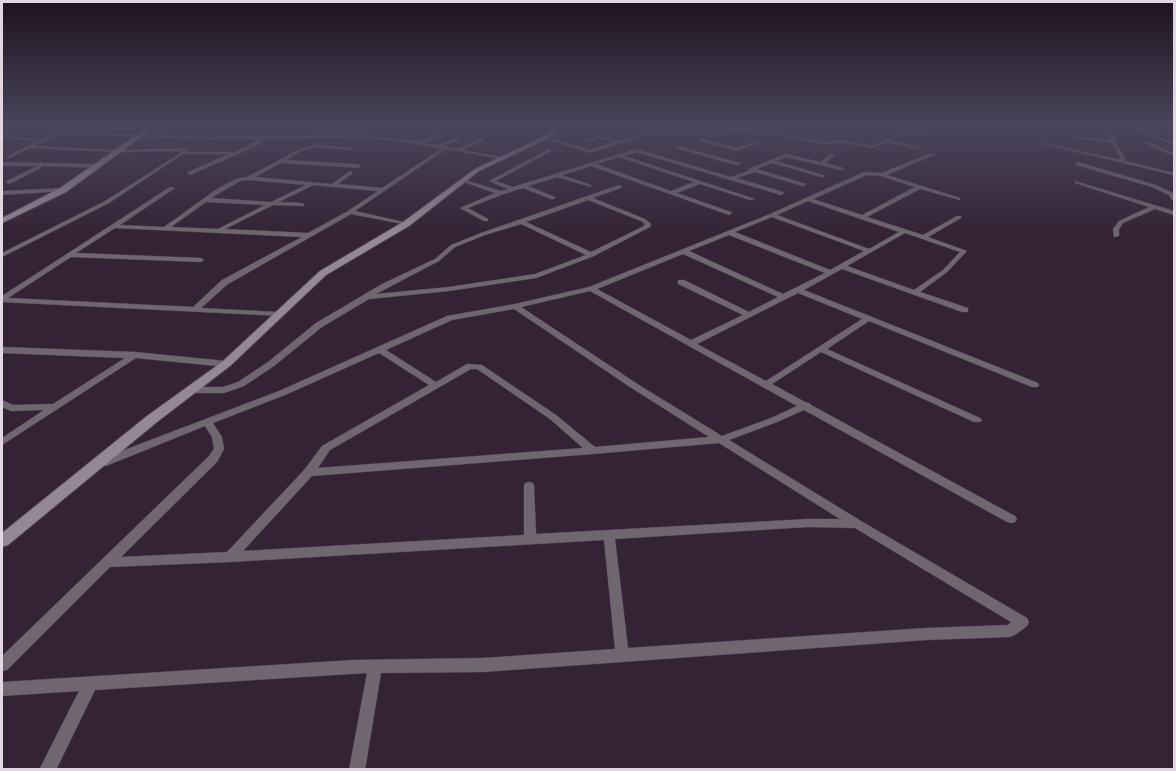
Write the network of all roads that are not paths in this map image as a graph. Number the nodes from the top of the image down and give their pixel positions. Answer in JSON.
{"nodes":[{"id":1,"x":101,"y":163,"type":"edge"},
{"id":2,"x":168,"y":163,"type":"edge"},
{"id":3,"x":213,"y":163,"type":"edge"},
{"id":4,"x":276,"y":163,"type":"edge"},
{"id":5,"x":310,"y":163,"type":"edge"},
{"id":6,"x":420,"y":163,"type":"edge"},
{"id":7,"x":493,"y":163,"type":"edge"},
{"id":8,"x":525,"y":163,"type":"edge"},
{"id":9,"x":592,"y":163,"type":"edge"},
{"id":10,"x":641,"y":163,"type":"edge"},
{"id":11,"x":681,"y":163,"type":"edge"},
{"id":12,"x":734,"y":163,"type":"edge"},
{"id":13,"x":767,"y":163,"type":"edge"},
{"id":14,"x":779,"y":163,"type":"edge"},
{"id":15,"x":822,"y":163,"type":"edge"},
{"id":16,"x":912,"y":163,"type":"edge"},
{"id":17,"x":1132,"y":163,"type":"edge"},
{"id":18,"x":2,"y":164,"type":"edge"},
{"id":19,"x":589,"y":164,"type":"junction"},
{"id":20,"x":738,"y":164,"type":"dead end"},
{"id":21,"x":1078,"y":164,"type":"dead end"},
{"id":22,"x":41,"y":166,"type":"junction"},
{"id":23,"x":97,"y":166,"type":"junction"},
{"id":24,"x":358,"y":166,"type":"dead end"},
{"id":25,"x":842,"y":168,"type":"dead end"},
{"id":26,"x":750,"y":170,"type":"junction"},
{"id":27,"x":190,"y":173,"type":"dead end"},
{"id":28,"x":350,"y":173,"type":"dead end"},
{"id":29,"x":1174,"y":174,"type":"edge"},
{"id":30,"x":556,"y":175,"type":"junction"},
{"id":31,"x":882,"y":175,"type":"junction"},
{"id":32,"x":823,"y":176,"type":"dead end"},
{"id":33,"x":249,"y":178,"type":"junction"},
{"id":34,"x":732,"y":178,"type":"junction"},
{"id":35,"x":463,"y":180,"type":"junction"},
{"id":36,"x":9,"y":182,"type":"dead end"},
{"id":37,"x":699,"y":182,"type":"junction"},
{"id":38,"x":1077,"y":182,"type":"dead end"},
{"id":39,"x":313,"y":183,"type":"junction"},
{"id":40,"x":334,"y":184,"type":"junction"},
{"id":41,"x":753,"y":184,"type":"junction"},
{"id":42,"x":803,"y":184,"type":"dead end"},
{"id":43,"x":523,"y":186,"type":"junction"},
{"id":44,"x":589,"y":186,"type":"dead end"},
{"id":45,"x":620,"y":187,"type":"dead end"},
{"id":46,"x":919,"y":187,"type":"junction"},
{"id":47,"x":172,"y":188,"type":"dead end"},
{"id":48,"x":512,"y":189,"type":"junction"},
{"id":49,"x":63,"y":190,"type":"junction"},
{"id":50,"x":384,"y":190,"type":"junction"},
{"id":51,"x":501,"y":193,"type":"junction"},
{"id":52,"x":671,"y":193,"type":"junction"},
{"id":53,"x":734,"y":193,"type":"junction"},
{"id":54,"x":781,"y":193,"type":"dead end"},
{"id":55,"x":2,"y":194,"type":"edge"},
{"id":56,"x":554,"y":198,"type":"dead end"},
{"id":57,"x":588,"y":198,"type":"junction"},
{"id":58,"x":752,"y":199,"type":"dead end"},
{"id":59,"x":808,"y":199,"type":"junction"},
{"id":60,"x":958,"y":199,"type":"dead end"},
{"id":61,"x":1174,"y":199,"type":"edge"},
{"id":62,"x":207,"y":200,"type":"junction"},
{"id":63,"x":272,"y":203,"type":"junction"},
{"id":64,"x":302,"y":205,"type":"dead end"},
{"id":65,"x":1154,"y":207,"type":"junction"},
{"id":66,"x":350,"y":213,"type":"junction"},
{"id":67,"x":729,"y":213,"type":"dead end"},
{"id":68,"x":1174,"y":213,"type":"edge"},
{"id":69,"x":772,"y":215,"type":"junction"},
{"id":70,"x":2,"y":216,"type":"edge"},
{"id":71,"x":13,"y":216,"type":"junction"},
{"id":72,"x":862,"y":217,"type":"junction"},
{"id":73,"x":959,"y":217,"type":"dead end"},
{"id":74,"x":486,"y":220,"type":"dead end"},
{"id":75,"x":2,"y":221,"type":"edge"},
{"id":76,"x":521,"y":222,"type":"junction"},
{"id":77,"x":406,"y":224,"type":"junction"},
{"id":78,"x":112,"y":226,"type":"junction"},
{"id":79,"x":167,"y":227,"type":"junction"},
{"id":80,"x":219,"y":230,"type":"junction"},
{"id":81,"x":905,"y":231,"type":"junction"},
{"id":82,"x":728,"y":232,"type":"junction"},
{"id":83,"x":309,"y":235,"type":"junction"},
{"id":84,"x":1116,"y":236,"type":"dead end"},
{"id":85,"x":924,"y":237,"type":"junction"},
{"id":86,"x":683,"y":251,"type":"junction"},
{"id":87,"x":869,"y":251,"type":"junction"},
{"id":88,"x":2,"y":255,"type":"edge"},
{"id":89,"x":69,"y":255,"type":"junction"},
{"id":90,"x":592,"y":255,"type":"junction"},
{"id":91,"x":201,"y":260,"type":"dead end"},
{"id":92,"x":842,"y":267,"type":"junction"},
{"id":93,"x":831,"y":273,"type":"junction"},
{"id":94,"x":681,"y":282,"type":"dead end"},
{"id":95,"x":591,"y":289,"type":"junction"},
{"id":96,"x":798,"y":290,"type":"junction"},
{"id":97,"x":915,"y":292,"type":"junction"},
{"id":98,"x":368,"y":297,"type":"junction"},
{"id":99,"x":783,"y":297,"type":"junction"},
{"id":100,"x":2,"y":299,"type":"edge"},
{"id":101,"x":515,"y":306,"type":"junction"},
{"id":102,"x":196,"y":308,"type":"junction"},
{"id":103,"x":965,"y":310,"type":"dead end"},
{"id":104,"x":278,"y":314,"type":"junction"},
{"id":105,"x":748,"y":314,"type":"junction"},
{"id":106,"x":867,"y":319,"type":"junction"},
{"id":107,"x":692,"y":343,"type":"junction"},
{"id":108,"x":821,"y":349,"type":"junction"},
{"id":109,"x":2,"y":350,"type":"edge"},
{"id":110,"x":381,"y":350,"type":"junction"},
{"id":111,"x":135,"y":356,"type":"junction"},
{"id":112,"x":226,"y":364,"type":"junction"},
{"id":113,"x":766,"y":384,"type":"junction"},
{"id":114,"x":435,"y":385,"type":"junction"},
{"id":115,"x":1035,"y":385,"type":"dead end"},
{"id":116,"x":191,"y":390,"type":"junction"},
{"id":117,"x":806,"y":405,"type":"junction"},
{"id":118,"x":4,"y":407,"type":"edge"},
{"id":119,"x":58,"y":407,"type":"junction"},
{"id":120,"x":977,"y":420,"type":"dead end"},
{"id":121,"x":208,"y":423,"type":"junction"},
{"id":122,"x":723,"y":439,"type":"junction"},
{"id":123,"x":2,"y":442,"type":"edge"},
{"id":124,"x":592,"y":451,"type":"junction"},
{"id":125,"x":91,"y":467,"type":"junction"},
{"id":126,"x":309,"y":472,"type":"junction"},
{"id":127,"x":529,"y":486,"type":"dead end"},
{"id":128,"x":1011,"y":519,"type":"dead end"},
{"id":129,"x":857,"y":524,"type":"junction"},
{"id":130,"x":609,"y":534,"type":"junction"},
{"id":131,"x":530,"y":539,"type":"junction"},
{"id":132,"x":2,"y":541,"type":"edge"},
{"id":133,"x":230,"y":557,"type":"junction"},
{"id":134,"x":110,"y":562,"type":"junction"},
{"id":135,"x":622,"y":655,"type":"junction"},
{"id":136,"x":2,"y":665,"type":"edge"},
{"id":137,"x":375,"y":667,"type":"junction"},
{"id":138,"x":91,"y":684,"type":"junction"},
{"id":139,"x":2,"y":689,"type":"edge"},
{"id":140,"x":46,"y":770,"type":"edge"},
{"id":141,"x":357,"y":770,"type":"edge"}],
"edges":[{"from":1,"to":23,"type":"street"},
{"from":2,"to":88,"type":"street"},
{"from":3,"to":27,"type":"street"},
{"from":4,"to":33,"type":"street"},
{"from":5,"to":24,"type":"street"},
{"from":6,"to":50,"type":"street"},
{"from":7,"to":35,"type":"street"},
{"from":8,"to":48,"type":"street"},
{"from":9,"to":19,"type":"street"},
{"from":10,"to":37,"type":"street"},
{"from":11,"to":34,"type":"street"},
{"from":12,"to":20,"type":"street"},
{"from":13,"to":26,"type":"street"},
{"from":14,"to":32,"type":"street"},
{"from":15,"to":25,"type":"street"},
{"from":16,"to":31,"type":"street"},
{"from":17,"to":29,"type":"street"},
{"from":18,"to":22,"type":"street"},
{"from":19,"to":30,"type":"street"},
{"from":19,"to":52,"type":"street"},
{"from":21,"to":61,"type":"street"},
{"from":22,"to":23,"type":"street"},
{"from":22,"to":36,"type":"street"},
{"from":23,"to":49,"type":"street"},
{"from":26,"to":34,"type":"street"},
{"from":26,"to":42,"type":"street"},
{"from":28,"to":40,"type":"street"},
{"from":30,"to":43,"type":"street"},
{"from":30,"to":44,"type":"street"},
{"from":31,"to":46,"type":"street"},
{"from":31,"to":59,"type":"street"},
{"from":33,"to":39,"type":"street"},
{"from":33,"to":62,"type":"street"},
{"from":34,"to":41,"type":"street"},
{"from":35,"to":51,"type":"street"},
{"from":35,"to":77,"type":"street"},
{"from":37,"to":52,"type":"street"},
{"from":37,"to":53,"type":"street"},
{"from":38,"to":65,"type":"street"},
{"from":39,"to":40,"type":"street"},
{"from":39,"to":63,"type":"street"},
{"from":40,"to":50,"type":"street"},
{"from":41,"to":53,"type":"street"},
{"from":41,"to":54,"type":"street"},
{"from":43,"to":48,"type":"street"},
{"from":43,"to":56,"type":"street"},
{"from":45,"to":57,"type":"street"},
{"from":46,"to":60,"type":"street"},
{"from":46,"to":72,"type":"street"},
{"from":47,"to":78,"type":"street"},
{"from":48,"to":51,"type":"street"},
{"from":49,"to":55,"type":"street"},
{"from":49,"to":71,"type":"street"},
{"from":50,"to":66,"type":"street"},
{"from":51,"to":74,"type":"street"},
{"from":52,"to":67,"type":"street"},
{"from":53,"to":58,"type":"street"},
{"from":57,"to":76,"type":"street"},
{"from":57,"to":90,"type":"street"},
{"from":59,"to":69,"type":"street"},
{"from":59,"to":72,"type":"street"},
{"from":62,"to":63,"type":"street"},
{"from":62,"to":79,"type":"street"},
{"from":63,"to":64,"type":"street"},
{"from":63,"to":80,"type":"street"},
{"from":65,"to":68,"type":"street"},
{"from":65,"to":84,"type":"street"},
{"from":66,"to":77,"type":"street"},
{"from":66,"to":83,"type":"street"},
{"from":69,"to":82,"type":"street"},
{"from":69,"to":87,"type":"street"},
{"from":70,"to":71,"type":"street"},
{"from":71,"to":75,"type":"street"},
{"from":72,"to":81,"type":"street"},
{"from":73,"to":85,"type":"street"},
{"from":76,"to":90,"type":"street"},
{"from":76,"to":98,"type":"street"},
{"from":77,"to":104,"type":"street"},
{"from":78,"to":79,"type":"street"},
{"from":78,"to":89,"type":"street"},
{"from":79,"to":80,"type":"street"},
{"from":80,"to":83,"type":"street"},
{"from":81,"to":85,"type":"street"},
{"from":81,"to":87,"type":"street"},
{"from":82,"to":86,"type":"street"},
{"from":82,"to":93,"type":"street"},
{"from":83,"to":102,"type":"street"},
{"from":85,"to":97,"type":"street"},
{"from":86,"to":95,"type":"street"},
{"from":86,"to":99,"type":"street"},
{"from":87,"to":92,"type":"street"},
{"from":89,"to":91,"type":"street"},
{"from":89,"to":100,"type":"street"},
{"from":90,"to":98,"type":"street"},
{"from":92,"to":93,"type":"street"},
{"from":92,"to":97,"type":"street"},
{"from":93,"to":96,"type":"street"},
{"from":94,"to":105,"type":"street"},
{"from":95,"to":101,"type":"street"},
{"from":95,"to":107,"type":"street"},
{"from":96,"to":99,"type":"street"},
{"from":96,"to":106,"type":"street"},
{"from":97,"to":103,"type":"street"},
{"from":98,"to":116,"type":"street"},
{"from":99,"to":105,"type":"street"},
{"from":100,"to":102,"type":"street"},
{"from":101,"to":110,"type":"street"},
{"from":101,"to":122,"type":"street"},
{"from":102,"to":104,"type":"street"},
{"from":104,"to":112,"type":"street"},
{"from":105,"to":107,"type":"street"},
{"from":106,"to":108,"type":"street"},
{"from":106,"to":115,"type":"street"},
{"from":107,"to":113,"type":"street"},
{"from":108,"to":113,"type":"street"},
{"from":108,"to":120,"type":"street"},
{"from":109,"to":111,"type":"street"},
{"from":110,"to":114,"type":"street"},
{"from":110,"to":121,"type":"street"},
{"from":111,"to":112,"type":"street"},
{"from":111,"to":119,"type":"street"},
{"from":112,"to":116,"type":"street"},
{"from":113,"to":117,"type":"street"},
{"from":114,"to":124,"type":"street"},
{"from":114,"to":126,"type":"street"},
{"from":116,"to":125,"type":"street"},
{"from":117,"to":122,"type":"street"},
{"from":117,"to":128,"type":"street"},
{"from":118,"to":119,"type":"street"},
{"from":119,"to":123,"type":"street"},
{"from":121,"to":125,"type":"street"},
{"from":121,"to":134,"type":"street"},
{"from":122,"to":124,"type":"street"},
{"from":122,"to":129,"type":"street"},
{"from":124,"to":126,"type":"street"},
{"from":125,"to":132,"type":"street"},
{"from":126,"to":133,"type":"street"},
{"from":127,"to":131,"type":"street"},
{"from":129,"to":130,"type":"street"},
{"from":129,"to":135,"type":"street"},
{"from":130,"to":131,"type":"street"},
{"from":130,"to":135,"type":"street"},
{"from":131,"to":133,"type":"street"},
{"from":133,"to":134,"type":"street"},
{"from":134,"to":136,"type":"street"},
{"from":135,"to":137,"type":"street"},
{"from":137,"to":138,"type":"street"},
{"from":137,"to":141,"type":"street"},
{"from":138,"to":139,"type":"street"},
{"from":138,"to":140,"type":"street"}]}
